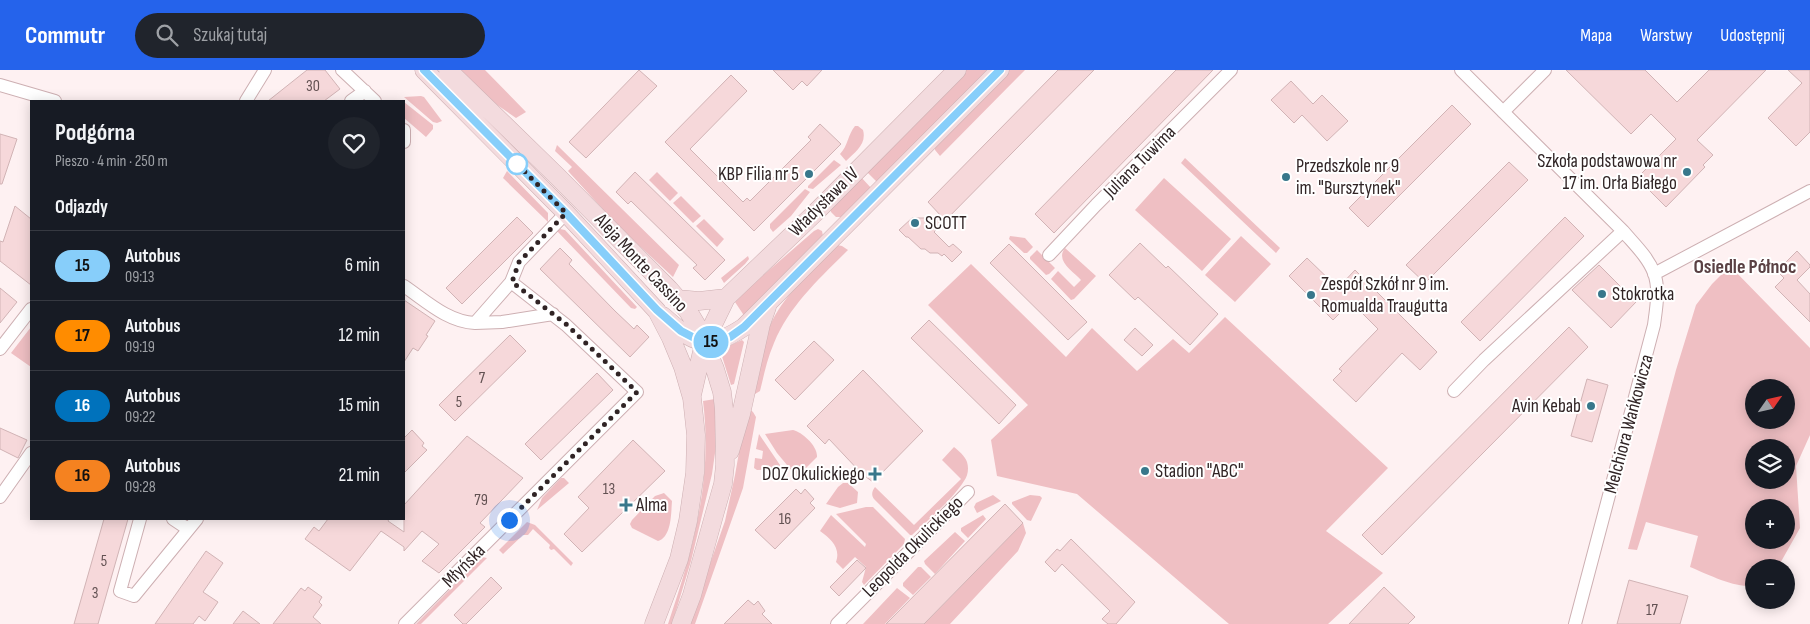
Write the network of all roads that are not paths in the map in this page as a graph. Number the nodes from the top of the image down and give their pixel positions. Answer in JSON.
{"nodes":[{"id":1,"x":265,"y":70,"type":"edge"},
{"id":2,"x":342,"y":70,"type":"edge"},
{"id":3,"x":424,"y":70,"type":"edge"},
{"id":4,"x":448,"y":70,"type":"edge"},
{"id":5,"x":957,"y":70,"type":"edge"},
{"id":6,"x":1000,"y":70,"type":"edge"},
{"id":7,"x":1232,"y":70,"type":"edge"},
{"id":8,"x":1461,"y":70,"type":"edge"},
{"id":9,"x":1545,"y":70,"type":"edge"},
{"id":10,"x":0,"y":86,"type":"edge"},
{"id":11,"x":365,"y":91,"type":"junction"},
{"id":12,"x":51,"y":100,"type":"edge"},
{"id":13,"x":247,"y":100,"type":"edge"},
{"id":14,"x":352,"y":100,"type":"edge"},
{"id":15,"x":374,"y":100,"type":"edge"},
{"id":16,"x":1503,"y":112,"type":"junction"},
{"id":17,"x":1810,"y":191,"type":"edge"},
{"id":18,"x":566,"y":213,"type":"junction"},
{"id":19,"x":1623,"y":231,"type":"junction"},
{"id":20,"x":1049,"y":256,"type":"dead end"},
{"id":21,"x":1654,"y":274,"type":"junction"},
{"id":22,"x":512,"y":282,"type":"junction"},
{"id":23,"x":405,"y":287,"type":"edge"},
{"id":24,"x":726,"y":298,"type":"junction"},
{"id":25,"x":678,"y":299,"type":"junction"},
{"id":26,"x":770,"y":302,"type":"junction"},
{"id":27,"x":30,"y":310,"type":"edge"},
{"id":28,"x":657,"y":310,"type":"junction"},
{"id":29,"x":553,"y":314,"type":"junction"},
{"id":30,"x":475,"y":323,"type":"junction"},
{"id":31,"x":704,"y":343,"type":"junction"},
{"id":32,"x":0,"y":349,"type":"edge"},
{"id":33,"x":1454,"y":391,"type":"dead end"},
{"id":34,"x":692,"y":398,"type":"junction"},
{"id":35,"x":30,"y":454,"type":"edge"},
{"id":36,"x":725,"y":466,"type":"junction"},
{"id":37,"x":968,"y":492,"type":"dead end"},
{"id":38,"x":0,"y":497,"type":"edge"},
{"id":39,"x":140,"y":520,"type":"edge"},
{"id":40,"x":175,"y":520,"type":"edge"},
{"id":41,"x":196,"y":520,"type":"edge"},
{"id":42,"x":188,"y":529,"type":"junction"},
{"id":43,"x":405,"y":624,"type":"edge"},
{"id":44,"x":654,"y":624,"type":"edge"},
{"id":45,"x":680,"y":624,"type":"edge"},
{"id":46,"x":837,"y":624,"type":"edge"},
{"id":47,"x":1575,"y":624,"type":"edge"}],
"edges":[{"from":1,"to":13,"type":"street"},
{"from":2,"to":11,"type":"street"},
{"from":3,"to":18,"type":"street","name":"Aleja Monte Cassino"},
{"from":4,"to":25,"type":"street","name":"Aleja Monte Cassino"},
{"from":5,"to":24,"type":"street","name":"Władysława IV"},
{"from":6,"to":26,"type":"street","name":"Władysława IV"},
{"from":7,"to":20,"type":"street","name":"Juliana Tuwima"},
{"from":8,"to":16,"type":"street","name":"Melchiora Wańkowicza"},
{"from":9,"to":16,"type":"street"},
{"from":10,"to":12,"type":"street"},
{"from":11,"to":14,"type":"street"},
{"from":11,"to":15,"type":"street"},
{"from":16,"to":19,"type":"street","name":"Melchiora Wańkowicza"},
{"from":17,"to":21,"type":"street"},
{"from":18,"to":22,"type":"street"},
{"from":18,"to":28,"type":"street","name":"Aleja Monte Cassino"},
{"from":19,"to":21,"type":"street","name":"Melchiora Wańkowicza"},
{"from":19,"to":33,"type":"street"},
{"from":21,"to":47,"type":"street","name":"Melchiora Wańkowicza"},
{"from":22,"to":29,"type":"street","name":"Młyńska"},
{"from":22,"to":30,"type":"street"},
{"from":23,"to":30,"type":"street"},
{"from":24,"to":25,"type":"street"},
{"from":24,"to":31,"type":"street","name":"Władysława IV"},
{"from":25,"to":31,"type":"street","name":"Aleja Monte Cassino"},
{"from":26,"to":31,"type":"street","name":"Władysława IV"},
{"from":26,"to":36,"type":"street"},
{"from":27,"to":32,"type":"street"},
{"from":28,"to":31,"type":"street"},
{"from":28,"to":34,"type":"street","name":"Aleja Monte Cassino"},
{"from":29,"to":30,"type":"street"},
{"from":29,"to":43,"type":"street","name":"Młyńska"},
{"from":31,"to":34,"type":"street","name":"Władysława IV"},
{"from":31,"to":36,"type":"street","name":"Aleja Monte Cassino"},
{"from":34,"to":44,"type":"street","name":"Aleja Monte Cassino"},
{"from":35,"to":38,"type":"street"},
{"from":36,"to":45,"type":"street","name":"Aleja Monte Cassino"},
{"from":37,"to":46,"type":"street","name":"Leopolda Okulickiego"},
{"from":39,"to":42,"type":"street"},
{"from":40,"to":42,"type":"street"},
{"from":41,"to":42,"type":"street"}]}
